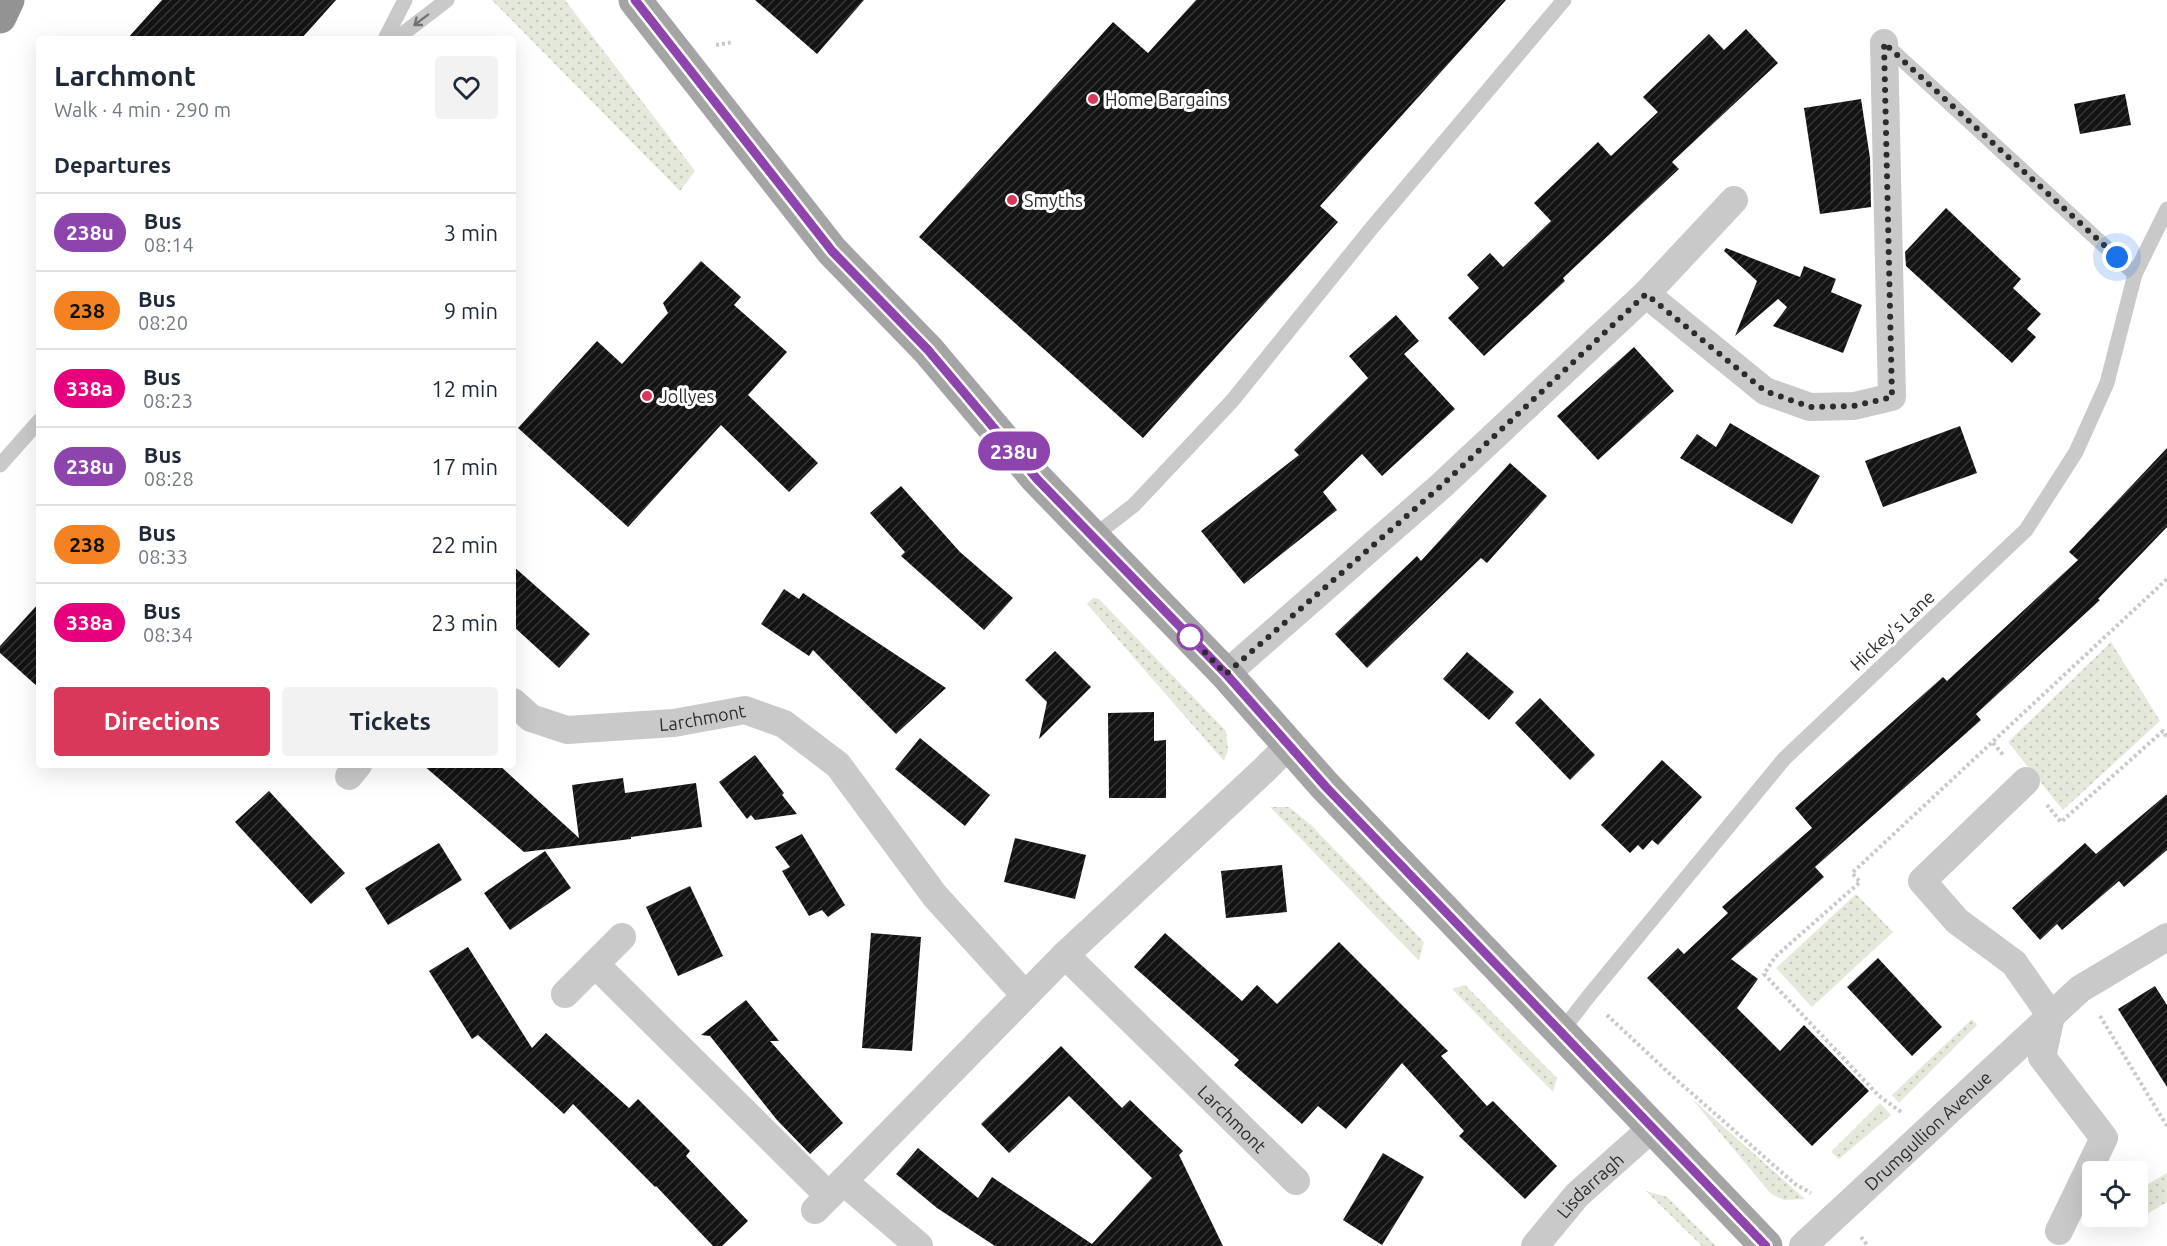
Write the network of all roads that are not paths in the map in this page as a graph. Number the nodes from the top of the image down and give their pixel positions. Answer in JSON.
{"nodes":[{"id":1,"x":8,"y":0,"type":"edge"},
{"id":2,"x":405,"y":0,"type":"edge"},
{"id":3,"x":447,"y":0,"type":"edge"},
{"id":4,"x":636,"y":0,"type":"edge"},
{"id":5,"x":1564,"y":0,"type":"edge"},
{"id":6,"x":0,"y":17,"type":"edge"},
{"id":7,"x":387,"y":36,"type":"edge"},
{"id":8,"x":400,"y":36,"type":"edge"},
{"id":9,"x":1884,"y":43,"type":"joint"},
{"id":10,"x":1734,"y":200,"type":"dead end"},
{"id":11,"x":2167,"y":209,"type":"edge"},
{"id":12,"x":2135,"y":274,"type":"junction"},
{"id":13,"x":1646,"y":294,"type":"junction"},
{"id":14,"x":36,"y":425,"type":"edge"},
{"id":15,"x":0,"y":465,"type":"edge"},
{"id":16,"x":1094,"y":536,"type":"junction"},
{"id":17,"x":1226,"y":674,"type":"junction"},
{"id":18,"x":516,"y":705,"type":"edge"},
{"id":19,"x":1288,"y":746,"type":"junction"},
{"id":20,"x":2026,"y":782,"type":"road end"},
{"id":21,"x":622,"y":937,"type":"dead end"},
{"id":22,"x":2167,"y":937,"type":"edge"},
{"id":23,"x":1065,"y":955,"type":"junction"},
{"id":24,"x":595,"y":964,"type":"junction"},
{"id":25,"x":565,"y":994,"type":"dead end"},
{"id":26,"x":1025,"y":995,"type":"junction"},
{"id":27,"x":2051,"y":1016,"type":"junction"},
{"id":28,"x":1561,"y":1032,"type":"junction"},
{"id":29,"x":1652,"y":1128,"type":"junction"},
{"id":30,"x":1296,"y":1181,"type":"dead end"},
{"id":31,"x":829,"y":1196,"type":"junction"},
{"id":32,"x":2059,"y":1231,"type":"dead end"},
{"id":33,"x":918,"y":1246,"type":"edge"},
{"id":34,"x":1535,"y":1246,"type":"edge"},
{"id":35,"x":1766,"y":1246,"type":"edge"},
{"id":36,"x":1803,"y":1246,"type":"edge"}],
"edges":[{"from":1,"to":6,"type":"highway"},
{"from":2,"to":7,"type":"lane"},
{"from":3,"to":8,"type":"lane","one_way":true},
{"from":4,"to":16,"type":"main road"},
{"from":5,"to":16,"type":"lane"},
{"from":9,"to":12,"type":"lane"},
{"from":9,"to":13,"type":"street"},
{"from":10,"to":13,"type":"street"},
{"from":11,"to":12,"type":"lane","name":"Hickey's Lane"},
{"from":12,"to":28,"type":"lane","name":"Hickey's Lane"},
{"from":13,"to":17,"type":"street"},
{"from":14,"to":15,"type":"lane"},
{"from":16,"to":17,"type":"main road"},
{"from":17,"to":19,"type":"main road"},
{"from":18,"to":26,"type":"street","name":"Larchmont"},
{"from":19,"to":23,"type":"street"},
{"from":19,"to":28,"type":"main road"},
{"from":20,"to":27,"type":"street"},
{"from":21,"to":24,"type":"street"},
{"from":22,"to":27,"type":"street","name":"Drumgullion Avenue"},
{"from":23,"to":26,"type":"street"},
{"from":23,"to":30,"type":"street","name":"Larchmont"},
{"from":24,"to":25,"type":"street"},
{"from":24,"to":31,"type":"street"},
{"from":26,"to":31,"type":"street"},
{"from":27,"to":32,"type":"street"},
{"from":27,"to":36,"type":"street","name":"Drumgullion Avenue"},
{"from":28,"to":29,"type":"main road"},
{"from":29,"to":34,"type":"street","name":"Lisdarragh"},
{"from":29,"to":35,"type":"main road"},
{"from":31,"to":33,"type":"street"}]}
